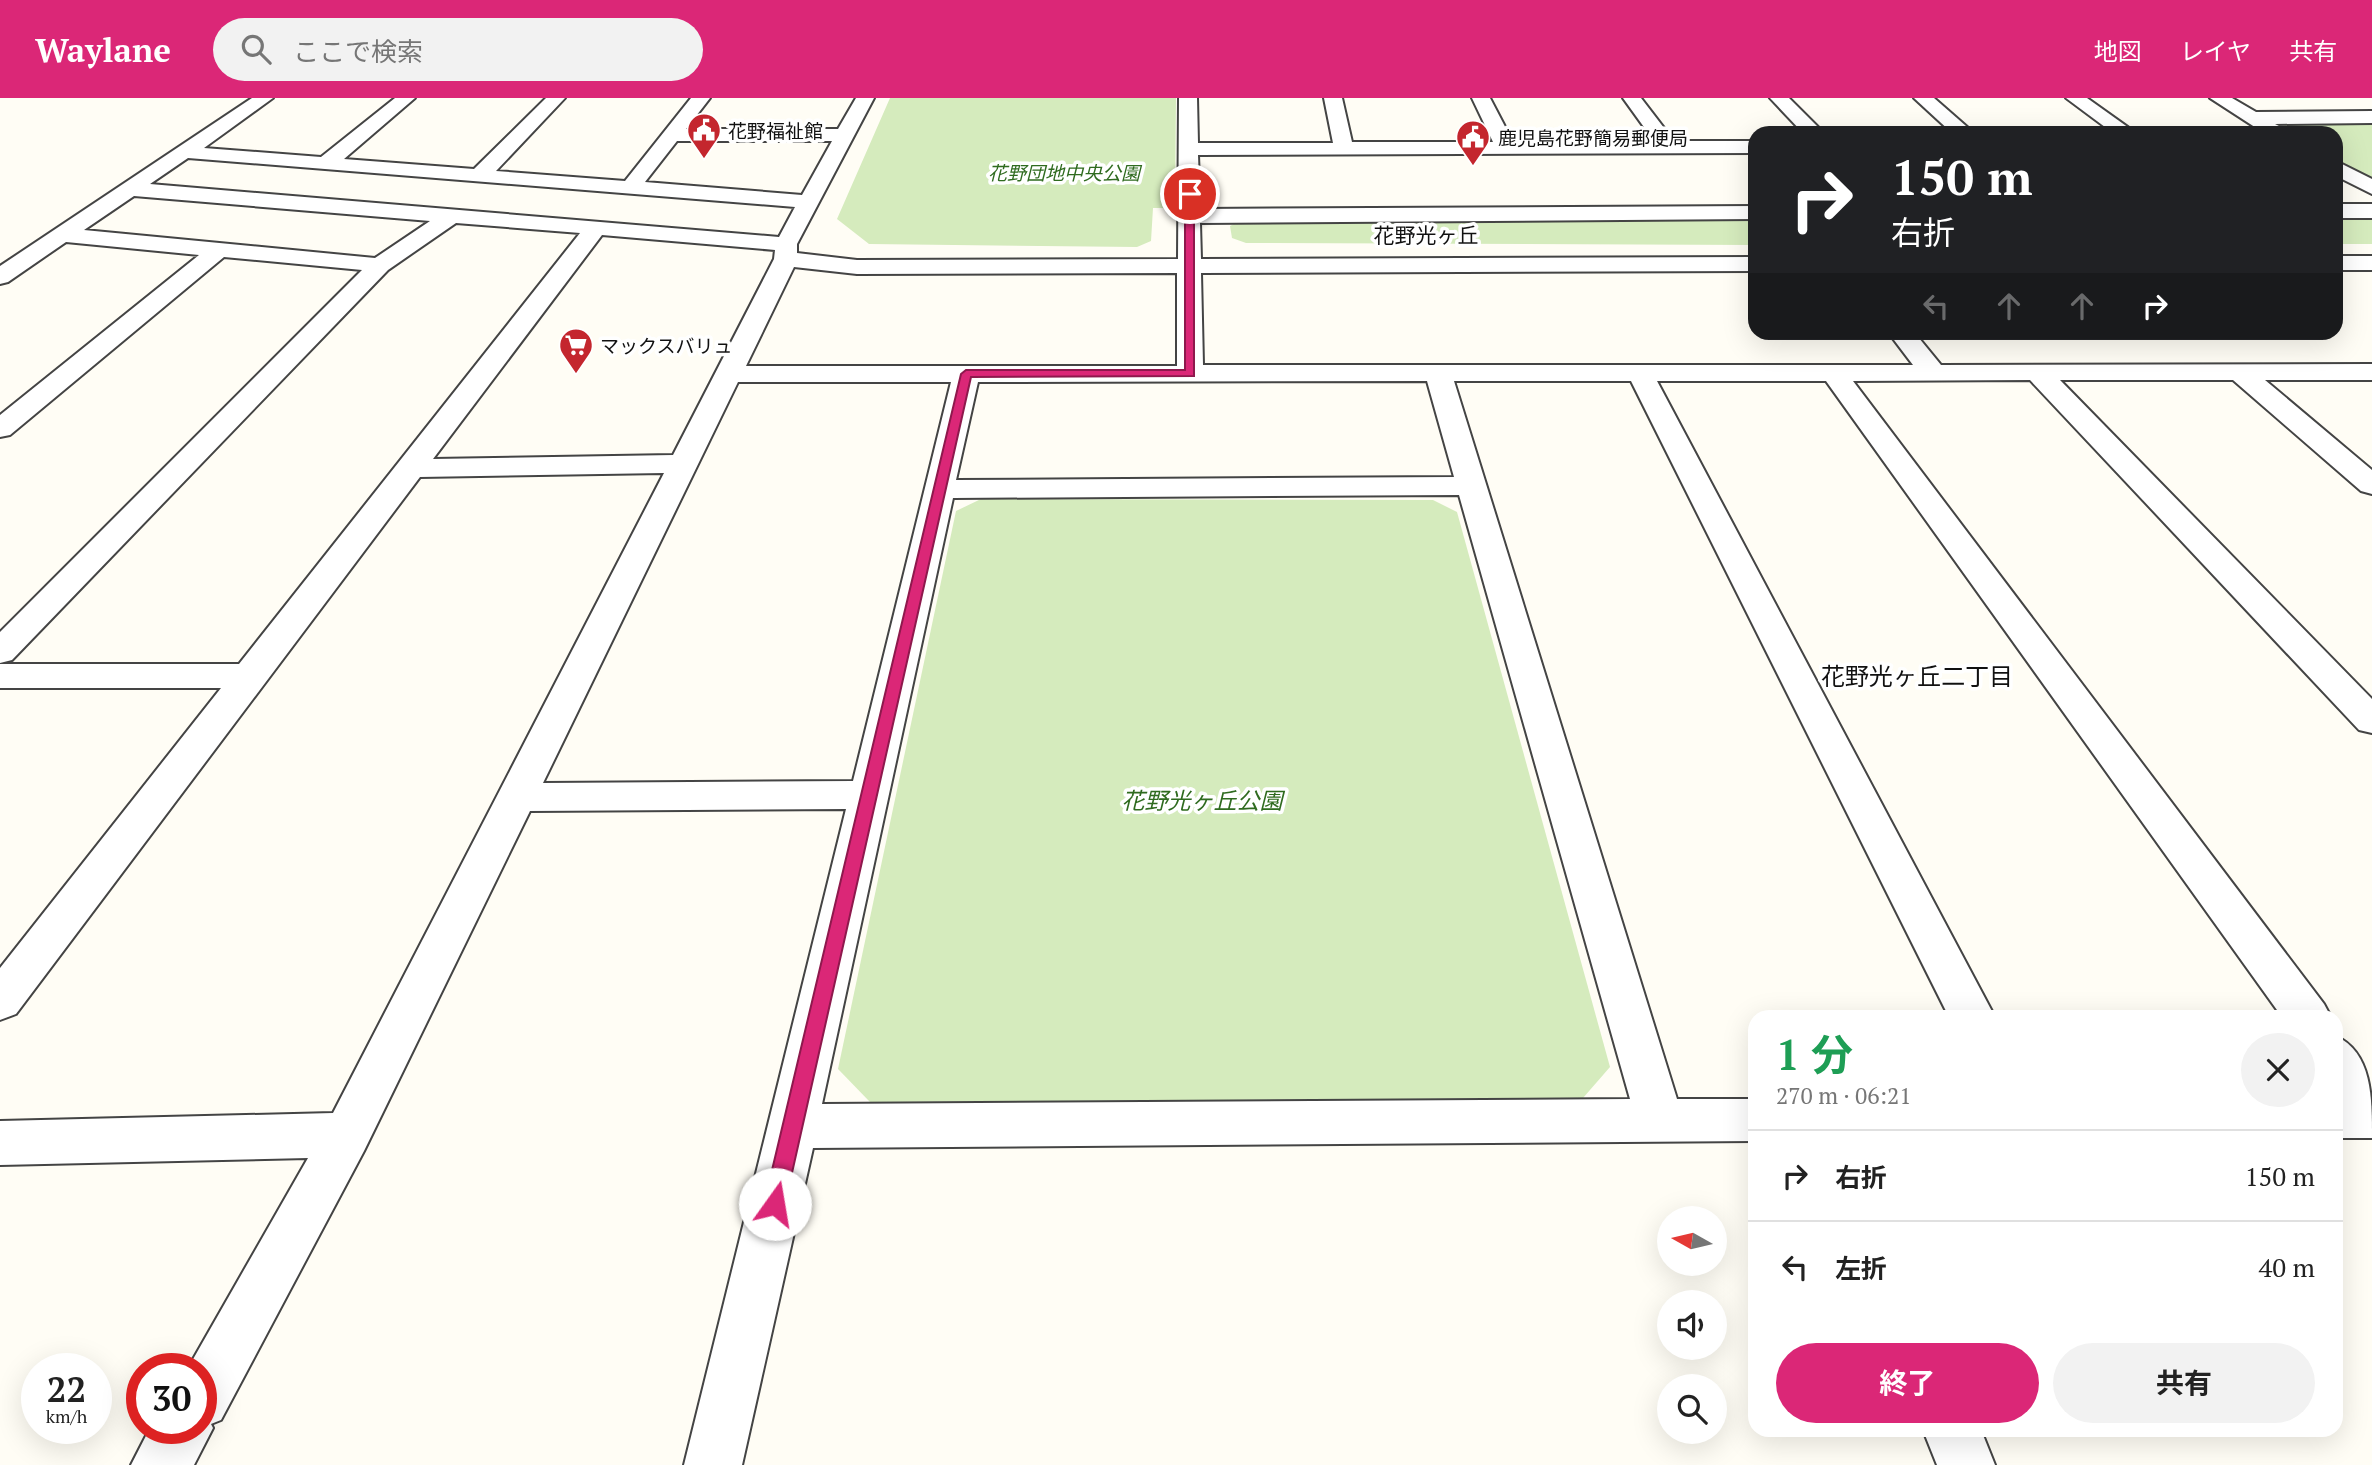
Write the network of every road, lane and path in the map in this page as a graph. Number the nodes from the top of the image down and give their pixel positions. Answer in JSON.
{"nodes":[{"id":1,"x":264,"y":98,"type":"edge"},
{"id":2,"x":406,"y":98,"type":"edge"},
{"id":3,"x":556,"y":98,"type":"edge"},
{"id":4,"x":702,"y":98,"type":"edge"},
{"id":5,"x":864,"y":98,"type":"edge"},
{"id":6,"x":1188,"y":98,"type":"edge"},
{"id":7,"x":1333,"y":98,"type":"edge"},
{"id":8,"x":1482,"y":98,"type":"edge"},
{"id":9,"x":1632,"y":98,"type":"edge"},
{"id":10,"x":1779,"y":98,"type":"edge"},
{"id":11,"x":1923,"y":98,"type":"edge"},
{"id":12,"x":2075,"y":98,"type":"edge"},
{"id":13,"x":2219,"y":98,"type":"edge"},
{"id":14,"x":2372,"y":117,"type":"edge"},
{"id":15,"x":2252,"y":118,"type":"junction"},
{"id":16,"x":1807,"y":126,"type":"edge"},
{"id":17,"x":1956,"y":126,"type":"edge"},
{"id":18,"x":2116,"y":126,"type":"edge"},
{"id":19,"x":2266,"y":126,"type":"edge"},
{"id":20,"x":672,"y":135,"type":"junction"},
{"id":21,"x":846,"y":135,"type":"junction"},
{"id":22,"x":1506,"y":148,"type":"junction"},
{"id":23,"x":1669,"y":148,"type":"junction"},
{"id":24,"x":1189,"y":149,"type":"junction"},
{"id":25,"x":1344,"y":149,"type":"junction"},
{"id":26,"x":1748,"y":151,"type":"edge"},
{"id":27,"x":185,"y":152,"type":"junction"},
{"id":28,"x":327,"y":163,"type":"junction"},
{"id":29,"x":2343,"y":171,"type":"edge"},
{"id":30,"x":480,"y":176,"type":"junction"},
{"id":31,"x":631,"y":187,"type":"junction"},
{"id":32,"x":2372,"y":188,"type":"edge"},
{"id":33,"x":130,"y":189,"type":"junction"},
{"id":34,"x":811,"y":202,"type":"junction"},
{"id":35,"x":2343,"y":211,"type":"edge"},
{"id":36,"x":2372,"y":211,"type":"edge"},
{"id":37,"x":1748,"y":213,"type":"edge"},
{"id":38,"x":1190,"y":216,"type":"junction"},
{"id":39,"x":449,"y":218,"type":"junction"},
{"id":40,"x":594,"y":230,"type":"junction"},
{"id":41,"x":62,"y":235,"type":"junction"},
{"id":42,"x":218,"y":251,"type":"junction"},
{"id":43,"x":786,"y":252,"type":"junction"},
{"id":44,"x":2343,"y":263,"type":"edge"},
{"id":45,"x":2372,"y":263,"type":"edge"},
{"id":46,"x":1748,"y":264,"type":"edge"},
{"id":47,"x":380,"y":265,"type":"junction"},
{"id":48,"x":1190,"y":267,"type":"junction"},
{"id":49,"x":0,"y":277,"type":"edge"},
{"id":50,"x":1907,"y":340,"type":"edge"},
{"id":51,"x":2372,"y":372,"type":"edge"},
{"id":52,"x":1190,"y":373,"type":"junction"},
{"id":53,"x":1438,"y":373,"type":"junction"},
{"id":54,"x":1640,"y":373,"type":"junction"},
{"id":55,"x":1834,"y":373,"type":"junction"},
{"id":56,"x":1934,"y":373,"type":"junction"},
{"id":57,"x":2038,"y":373,"type":"junction"},
{"id":58,"x":2241,"y":373,"type":"junction"},
{"id":59,"x":727,"y":374,"type":"junction"},
{"id":60,"x":966,"y":374,"type":"junction"},
{"id":61,"x":0,"y":429,"type":"edge"},
{"id":62,"x":684,"y":464,"type":"junction"},
{"id":63,"x":411,"y":468,"type":"junction"},
{"id":64,"x":2372,"y":485,"type":"edge"},
{"id":65,"x":1472,"y":486,"type":"junction"},
{"id":66,"x":940,"y":489,"type":"junction"},
{"id":67,"x":0,"y":652,"type":"edge"},
{"id":68,"x":0,"y":676,"type":"edge"},
{"id":69,"x":249,"y":676,"type":"junction"},
{"id":70,"x":2372,"y":721,"type":"edge"},
{"id":71,"x":870,"y":795,"type":"junction"},
{"id":72,"x":517,"y":797,"type":"junction"},
{"id":73,"x":0,"y":1001,"type":"edge"},
{"id":74,"x":1968,"y":1010,"type":"edge"},
{"id":75,"x":2303,"y":1010,"type":"edge"},
{"id":76,"x":2343,"y":1065,"type":"edge"},
{"id":77,"x":2372,"y":1104,"type":"edge"},
{"id":78,"x":2343,"y":1117,"type":"edge"},
{"id":79,"x":2372,"y":1117,"type":"edge"},
{"id":80,"x":1748,"y":1120,"type":"edge"},
{"id":81,"x":1660,"y":1121,"type":"junction"},
{"id":82,"x":793,"y":1126,"type":"junction"},
{"id":83,"x":347,"y":1135,"type":"junction"},
{"id":84,"x":0,"y":1143,"type":"edge"},
{"id":85,"x":217,"y":1371,"type":"edge"},
{"id":86,"x":1955,"y":1437,"type":"edge"},
{"id":87,"x":174,"y":1444,"type":"edge"},
{"id":88,"x":160,"y":1465,"type":"edge"},
{"id":89,"x":713,"y":1465,"type":"edge"},
{"id":90,"x":1966,"y":1465,"type":"edge"}],
"edges":[{"from":1,"to":27,"type":"street"},
{"from":2,"to":28,"type":"street"},
{"from":3,"to":30,"type":"street"},
{"from":4,"to":20,"type":"street"},
{"from":5,"to":21,"type":"street"},
{"from":6,"to":24,"type":"street"},
{"from":7,"to":25,"type":"street"},
{"from":8,"to":22,"type":"street"},
{"from":9,"to":23,"type":"street"},
{"from":10,"to":16,"type":"street"},
{"from":11,"to":17,"type":"street"},
{"from":12,"to":18,"type":"street"},
{"from":13,"to":15,"type":"street"},
{"from":14,"to":15,"type":"street"},
{"from":15,"to":19,"type":"street"},
{"from":20,"to":21,"type":"street"},
{"from":20,"to":31,"type":"street"},
{"from":21,"to":34,"type":"street"},
{"from":22,"to":23,"type":"street"},
{"from":22,"to":25,"type":"street"},
{"from":23,"to":26,"type":"street"},
{"from":24,"to":25,"type":"street"},
{"from":24,"to":38,"type":"street"},
{"from":27,"to":28,"type":"street"},
{"from":27,"to":33,"type":"street"},
{"from":28,"to":30,"type":"street"},
{"from":29,"to":32,"type":"street"},
{"from":30,"to":31,"type":"street"},
{"from":31,"to":34,"type":"street"},
{"from":33,"to":39,"type":"street"},
{"from":33,"to":41,"type":"street"},
{"from":34,"to":43,"type":"street"},
{"from":35,"to":36,"type":"street"},
{"from":37,"to":38,"type":"street"},
{"from":38,"to":48,"type":"street"},
{"from":39,"to":40,"type":"street"},
{"from":39,"to":47,"type":"street"},
{"from":40,"to":43,"type":"street"},
{"from":40,"to":63,"type":"street"},
{"from":41,"to":42,"type":"street"},
{"from":41,"to":49,"type":"street"},
{"from":42,"to":47,"type":"street"},
{"from":42,"to":61,"type":"street"},
{"from":43,"to":48,"type":"street"},
{"from":43,"to":59,"type":"street"},
{"from":44,"to":45,"type":"street"},
{"from":46,"to":48,"type":"street"},
{"from":47,"to":67,"type":"street"},
{"from":48,"to":52,"type":"street"},
{"from":50,"to":56,"type":"street"},
{"from":51,"to":58,"type":"street"},
{"from":52,"to":53,"type":"street"},
{"from":52,"to":60,"type":"street"},
{"from":53,"to":54,"type":"street"},
{"from":53,"to":65,"type":"street"},
{"from":54,"to":55,"type":"street"},
{"from":54,"to":74,"type":"street"},
{"from":55,"to":56,"type":"street"},
{"from":55,"to":75,"type":"street"},
{"from":56,"to":57,"type":"street"},
{"from":57,"to":58,"type":"street"},
{"from":57,"to":70,"type":"street"},
{"from":58,"to":64,"type":"street"},
{"from":59,"to":60,"type":"street"},
{"from":59,"to":62,"type":"street"},
{"from":60,"to":66,"type":"street"},
{"from":62,"to":63,"type":"street"},
{"from":62,"to":72,"type":"street"},
{"from":63,"to":69,"type":"street"},
{"from":65,"to":66,"type":"street"},
{"from":65,"to":81,"type":"street"},
{"from":66,"to":71,"type":"street"},
{"from":68,"to":69,"type":"street"},
{"from":69,"to":73,"type":"street"},
{"from":71,"to":72,"type":"street"},
{"from":71,"to":82,"type":"street"},
{"from":72,"to":83,"type":"street"},
{"from":76,"to":77,"type":"street"},
{"from":78,"to":79,"type":"street"},
{"from":80,"to":81,"type":"street"},
{"from":81,"to":82,"type":"street"},
{"from":82,"to":89,"type":"street"},
{"from":83,"to":84,"type":"street"},
{"from":83,"to":85,"type":"street"},
{"from":86,"to":90,"type":"street"},
{"from":87,"to":88,"type":"street"}]}
